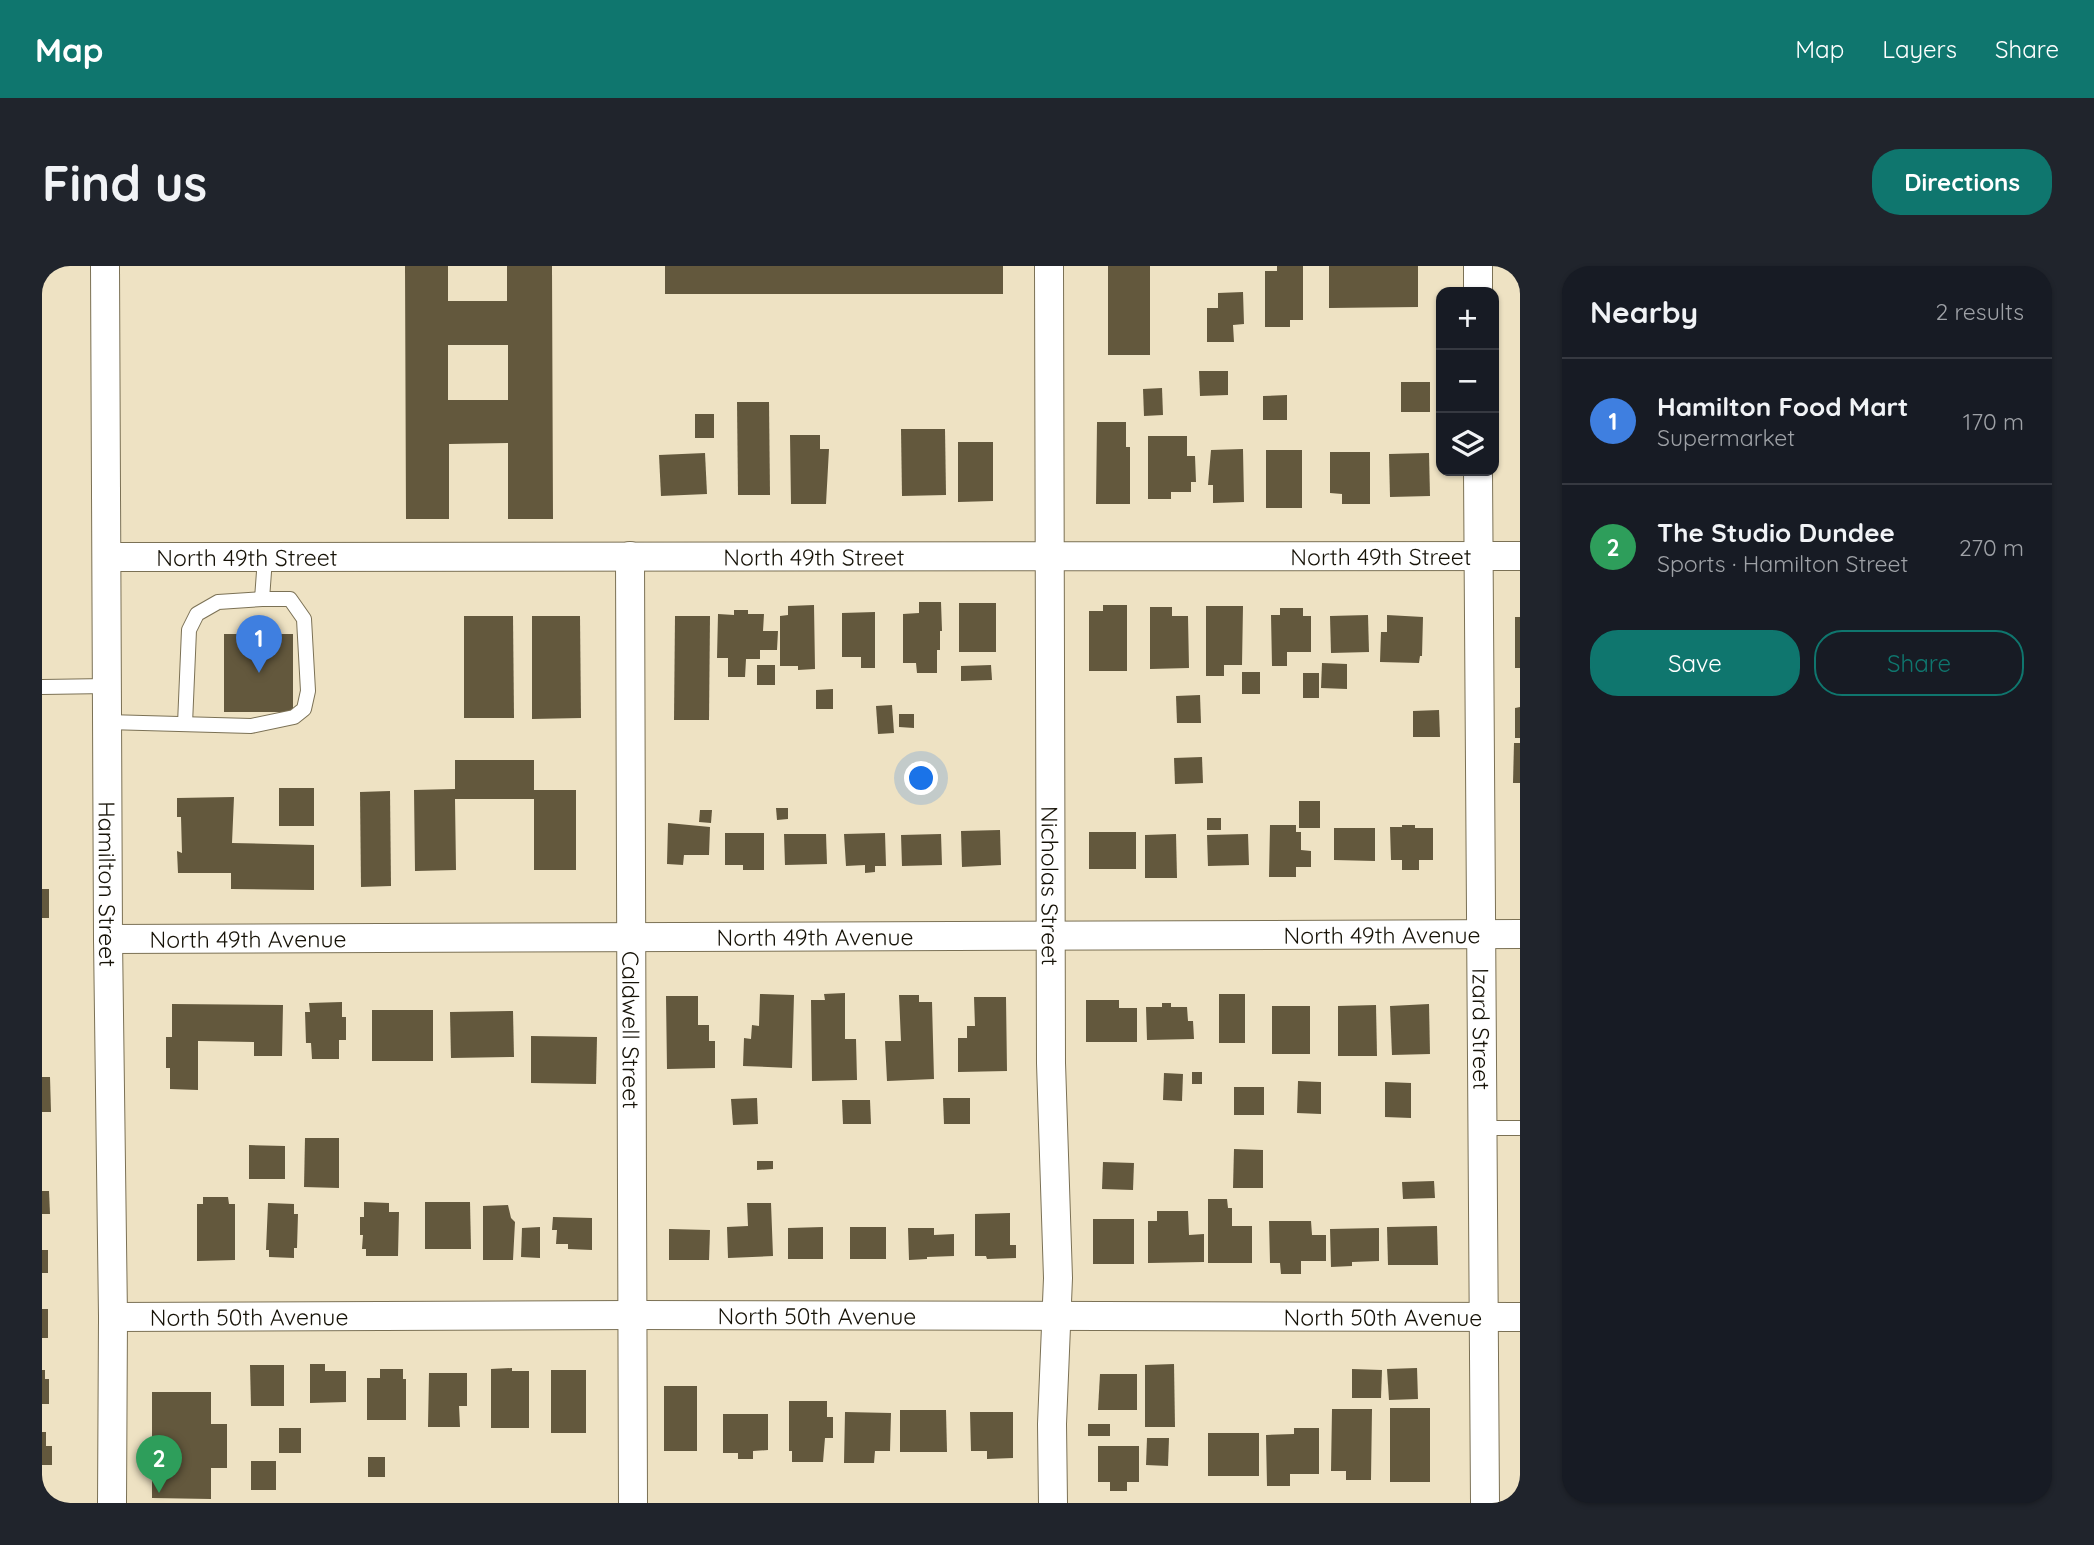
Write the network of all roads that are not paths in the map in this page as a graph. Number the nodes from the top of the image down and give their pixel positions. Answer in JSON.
{"nodes":[{"id":1,"x":105,"y":266,"type":"edge"},
{"id":2,"x":1049,"y":266,"type":"edge"},
{"id":3,"x":1478,"y":266,"type":"edge"},
{"id":4,"x":1478,"y":287,"type":"edge"},
{"id":5,"x":1478,"y":476,"type":"edge"},
{"id":6,"x":1051,"y":555,"type":"junction"},
{"id":7,"x":630,"y":556,"type":"junction"},
{"id":8,"x":1478,"y":556,"type":"junction"},
{"id":9,"x":1520,"y":556,"type":"edge"},
{"id":10,"x":107,"y":557,"type":"junction"},
{"id":11,"x":265,"y":558,"type":"junction"},
{"id":12,"x":262,"y":599,"type":"junction"},
{"id":13,"x":107,"y":686,"type":"junction"},
{"id":14,"x":42,"y":687,"type":"edge"},
{"id":15,"x":107,"y":722,"type":"junction"},
{"id":16,"x":185,"y":724,"type":"junction"},
{"id":17,"x":1050,"y":934,"type":"junction"},
{"id":18,"x":1482,"y":934,"type":"junction"},
{"id":19,"x":1520,"y":934,"type":"edge"},
{"id":20,"x":630,"y":935,"type":"junction"},
{"id":21,"x":108,"y":939,"type":"junction"},
{"id":22,"x":1482,"y":1128,"type":"junction"},
{"id":23,"x":1520,"y":1128,"type":"edge"},
{"id":24,"x":632,"y":1315,"type":"junction"},
{"id":25,"x":1057,"y":1315,"type":"junction"},
{"id":26,"x":113,"y":1317,"type":"junction"},
{"id":27,"x":1483,"y":1317,"type":"junction"},
{"id":28,"x":1520,"y":1317,"type":"edge"},
{"id":29,"x":112,"y":1503,"type":"edge"},
{"id":30,"x":634,"y":1503,"type":"edge"},
{"id":31,"x":1054,"y":1503,"type":"edge"},
{"id":32,"x":1485,"y":1503,"type":"edge"}],
"edges":[{"from":1,"to":10,"type":"street","name":"Hamilton Street"},
{"from":2,"to":6,"type":"street","name":"Nicholas Street"},
{"from":3,"to":4,"type":"street"},
{"from":5,"to":8,"type":"street","name":"Izard Street"},
{"from":6,"to":7,"type":"street","name":"North 49th Street"},
{"from":6,"to":8,"type":"street","name":"North 49th Street"},
{"from":6,"to":17,"type":"street","name":"Nicholas Street"},
{"from":7,"to":11,"type":"street","name":"North 49th Street"},
{"from":7,"to":20,"type":"street","name":"Caldwell Street"},
{"from":8,"to":9,"type":"street","name":"North 49th Street"},
{"from":8,"to":18,"type":"street","name":"Izard Street"},
{"from":10,"to":11,"type":"street","name":"North 49th Street"},
{"from":10,"to":13,"type":"street","name":"Hamilton Street"},
{"from":11,"to":12,"type":"lane"},
{"from":12,"to":16,"type":"lane"},
{"from":12,"to":16,"type":"lane"},
{"from":13,"to":14,"type":"lane"},
{"from":13,"to":15,"type":"street","name":"Hamilton Street"},
{"from":15,"to":16,"type":"lane"},
{"from":15,"to":21,"type":"street","name":"Hamilton Street"},
{"from":17,"to":18,"type":"street","name":"North 49th Avenue"},
{"from":17,"to":20,"type":"street","name":"North 49th Avenue"},
{"from":17,"to":25,"type":"street","name":"Nicholas Street"},
{"from":18,"to":19,"type":"street","name":"North 49th Avenue"},
{"from":18,"to":22,"type":"street","name":"Izard Street"},
{"from":20,"to":21,"type":"street","name":"North 49th Avenue"},
{"from":20,"to":24,"type":"street","name":"Caldwell Street"},
{"from":21,"to":26,"type":"street","name":"Hamilton Street"},
{"from":22,"to":23,"type":"lane"},
{"from":22,"to":27,"type":"street","name":"Izard Street"},
{"from":24,"to":25,"type":"street","name":"North 50th Avenue"},
{"from":24,"to":26,"type":"street","name":"North 50th Avenue"},
{"from":24,"to":30,"type":"street","name":"Caldwell Street"},
{"from":25,"to":27,"type":"street","name":"North 50th Avenue"},
{"from":25,"to":31,"type":"street","name":"Nicholas Street"},
{"from":26,"to":29,"type":"street","name":"Hamilton Street"},
{"from":27,"to":28,"type":"street","name":"North 50th Avenue"},
{"from":27,"to":32,"type":"street","name":"Izard Street"}]}
